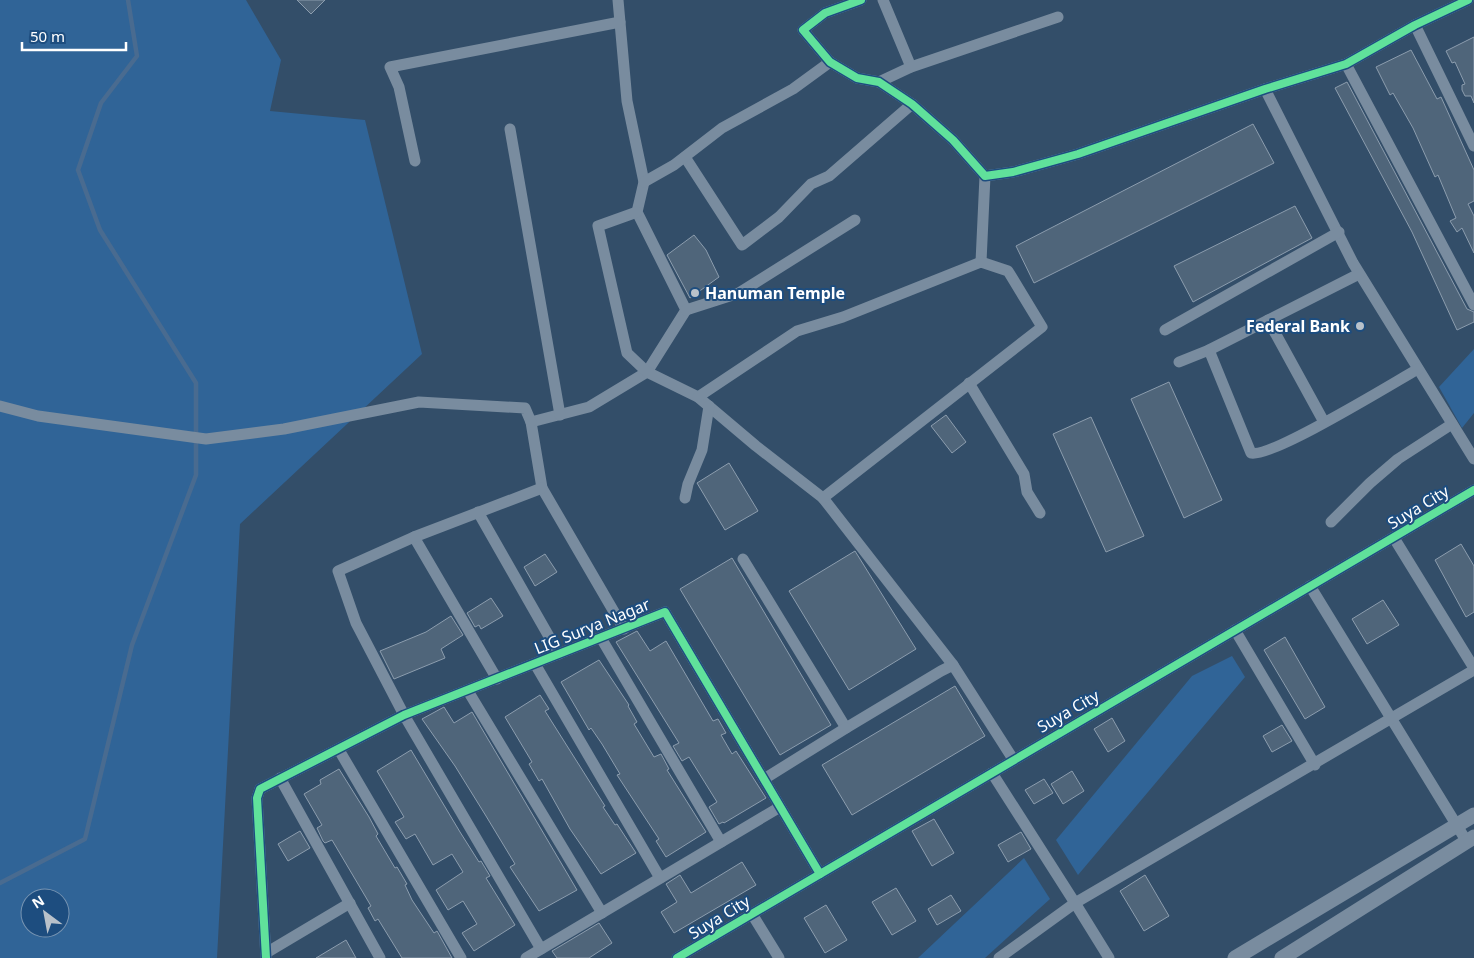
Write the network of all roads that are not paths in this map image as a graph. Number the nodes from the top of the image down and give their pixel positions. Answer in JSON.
{"nodes":[{"id":1,"x":618,"y":0,"type":"edge"},
{"id":2,"x":861,"y":0,"type":"edge"},
{"id":3,"x":883,"y":0,"type":"edge"},
{"id":4,"x":1468,"y":0,"type":"edge"},
{"id":5,"x":1058,"y":17,"type":"dead end"},
{"id":6,"x":620,"y":22,"type":"junction"},
{"id":7,"x":1416,"y":25,"type":"junction"},
{"id":8,"x":830,"y":62,"type":"junction"},
{"id":9,"x":1346,"y":64,"type":"junction"},
{"id":10,"x":911,"y":67,"type":"junction"},
{"id":11,"x":878,"y":82,"type":"junction"},
{"id":12,"x":1265,"y":89,"type":"junction"},
{"id":13,"x":912,"y":104,"type":"junction"},
{"id":14,"x":510,"y":129,"type":"dead end"},
{"id":15,"x":1474,"y":146,"type":"edge"},
{"id":16,"x":685,"y":157,"type":"junction"},
{"id":17,"x":415,"y":161,"type":"dead end"},
{"id":18,"x":984,"y":176,"type":"junction"},
{"id":19,"x":644,"y":182,"type":"junction"},
{"id":20,"x":637,"y":212,"type":"junction"},
{"id":21,"x":855,"y":220,"type":"dead end"},
{"id":22,"x":1339,"y":232,"type":"junction"},
{"id":23,"x":982,"y":262,"type":"junction"},
{"id":24,"x":1359,"y":274,"type":"junction"},
{"id":25,"x":1474,"y":305,"type":"edge"},
{"id":26,"x":686,"y":310,"type":"junction"},
{"id":27,"x":1268,"y":320,"type":"junction"},
{"id":28,"x":1165,"y":330,"type":"dead end"},
{"id":29,"x":1208,"y":350,"type":"junction"},
{"id":30,"x":1179,"y":362,"type":"dead end"},
{"id":31,"x":1418,"y":369,"type":"junction"},
{"id":32,"x":647,"y":372,"type":"junction"},
{"id":33,"x":969,"y":384,"type":"junction"},
{"id":34,"x":698,"y":397,"type":"junction"},
{"id":35,"x":0,"y":406,"type":"edge"},
{"id":36,"x":709,"y":406,"type":"junction"},
{"id":37,"x":560,"y":415,"type":"junction"},
{"id":38,"x":531,"y":422,"type":"junction"},
{"id":39,"x":1324,"y":422,"type":"junction"},
{"id":40,"x":1452,"y":424,"type":"junction"},
{"id":41,"x":1469,"y":441,"type":"edge"},
{"id":42,"x":1474,"y":459,"type":"edge"},
{"id":43,"x":542,"y":488,"type":"junction"},
{"id":44,"x":1474,"y":490,"type":"edge"},
{"id":45,"x":685,"y":498,"type":"dead end"},
{"id":46,"x":823,"y":498,"type":"junction"},
{"id":47,"x":478,"y":512,"type":"junction"},
{"id":48,"x":1040,"y":513,"type":"dead end"},
{"id":49,"x":1331,"y":522,"type":"dead end"},
{"id":50,"x":414,"y":537,"type":"junction"},
{"id":51,"x":1394,"y":538,"type":"junction"},
{"id":52,"x":743,"y":559,"type":"dead end"},
{"id":53,"x":1310,"y":586,"type":"junction"},
{"id":54,"x":624,"y":629,"type":"junction"},
{"id":55,"x":1235,"y":630,"type":"junction"},
{"id":56,"x":601,"y":638,"type":"junction"},
{"id":57,"x":559,"y":654,"type":"junction"},
{"id":58,"x":535,"y":664,"type":"junction"},
{"id":59,"x":954,"y":666,"type":"junction"},
{"id":60,"x":1474,"y":669,"type":"edge"},
{"id":61,"x":497,"y":679,"type":"junction"},
{"id":62,"x":468,"y":691,"type":"junction"},
{"id":63,"x":404,"y":715,"type":"junction"},
{"id":64,"x":1393,"y":720,"type":"junction"},
{"id":65,"x":846,"y":728,"type":"junction"},
{"id":66,"x":339,"y":750,"type":"junction"},
{"id":67,"x":1013,"y":759,"type":"junction"},
{"id":68,"x":1315,"y":765,"type":"junction"},
{"id":69,"x":992,"y":773,"type":"junction"},
{"id":70,"x":280,"y":778,"type":"junction"},
{"id":71,"x":764,"y":779,"type":"junction"},
{"id":72,"x":780,"y":807,"type":"junction"},
{"id":73,"x":1474,"y":814,"type":"edge"},
{"id":74,"x":1457,"y":825,"type":"junction"},
{"id":75,"x":1470,"y":840,"type":"edge"},
{"id":76,"x":721,"y":842,"type":"junction"},
{"id":77,"x":820,"y":874,"type":"junction"},
{"id":78,"x":660,"y":878,"type":"junction"},
{"id":79,"x":350,"y":903,"type":"junction"},
{"id":80,"x":1075,"y":904,"type":"junction"},
{"id":81,"x":602,"y":913,"type":"junction"},
{"id":82,"x":752,"y":914,"type":"junction"},
{"id":83,"x":541,"y":949,"type":"junction"},
{"id":84,"x":266,"y":955,"type":"edge"},
{"id":85,"x":380,"y":958,"type":"edge"},
{"id":86,"x":461,"y":958,"type":"edge"},
{"id":87,"x":526,"y":958,"type":"edge"},
{"id":88,"x":677,"y":958,"type":"edge"},
{"id":89,"x":779,"y":958,"type":"edge"},
{"id":90,"x":998,"y":958,"type":"edge"},
{"id":91,"x":1109,"y":958,"type":"edge"},
{"id":92,"x":1236,"y":958,"type":"edge"},
{"id":93,"x":1282,"y":958,"type":"edge"}],
"edges":[{"from":1,"to":6,"type":"street"},
{"from":2,"to":8,"type":"street"},
{"from":3,"to":10,"type":"street"},
{"from":4,"to":7,"type":"street"},
{"from":5,"to":10,"type":"street"},
{"from":6,"to":17,"type":"street"},
{"from":6,"to":19,"type":"street"},
{"from":7,"to":9,"type":"street"},
{"from":7,"to":15,"type":"street"},
{"from":8,"to":11,"type":"street"},
{"from":8,"to":16,"type":"street"},
{"from":9,"to":12,"type":"street"},
{"from":9,"to":25,"type":"street"},
{"from":10,"to":11,"type":"street"},
{"from":11,"to":13,"type":"street"},
{"from":12,"to":18,"type":"street"},
{"from":12,"to":22,"type":"street"},
{"from":13,"to":16,"type":"street"},
{"from":13,"to":18,"type":"street"},
{"from":14,"to":37,"type":"street"},
{"from":16,"to":19,"type":"street"},
{"from":18,"to":23,"type":"street"},
{"from":19,"to":20,"type":"street"},
{"from":20,"to":26,"type":"street"},
{"from":20,"to":32,"type":"street"},
{"from":21,"to":26,"type":"street"},
{"from":22,"to":24,"type":"street"},
{"from":22,"to":28,"type":"street"},
{"from":23,"to":33,"type":"street"},
{"from":23,"to":34,"type":"street"},
{"from":24,"to":27,"type":"street"},
{"from":24,"to":31,"type":"street"},
{"from":26,"to":32,"type":"street"},
{"from":27,"to":29,"type":"street"},
{"from":27,"to":39,"type":"street"},
{"from":29,"to":30,"type":"street"},
{"from":29,"to":39,"type":"street"},
{"from":31,"to":39,"type":"street"},
{"from":31,"to":40,"type":"street"},
{"from":32,"to":34,"type":"street"},
{"from":32,"to":37,"type":"street"},
{"from":33,"to":46,"type":"street"},
{"from":33,"to":48,"type":"street"},
{"from":34,"to":36,"type":"street"},
{"from":35,"to":38,"type":"street"},
{"from":36,"to":45,"type":"street"},
{"from":36,"to":46,"type":"street"},
{"from":37,"to":38,"type":"street"},
{"from":38,"to":43,"type":"street"},
{"from":40,"to":41,"type":"street"},
{"from":40,"to":49,"type":"street"},
{"from":41,"to":42,"type":"street"},
{"from":43,"to":47,"type":"street"},
{"from":43,"to":54,"type":"street"},
{"from":44,"to":51,"type":"street","name":"Suya City"},
{"from":46,"to":59,"type":"street"},
{"from":47,"to":50,"type":"street"},
{"from":47,"to":57,"type":"street"},
{"from":50,"to":61,"type":"street"},
{"from":50,"to":63,"type":"street"},
{"from":51,"to":53,"type":"street","name":"Suya City"},
{"from":51,"to":60,"type":"street"},
{"from":52,"to":65,"type":"street"},
{"from":53,"to":55,"type":"street","name":"Suya City"},
{"from":53,"to":64,"type":"street"},
{"from":54,"to":56,"type":"street","name":"LIG Surya Nagar"},
{"from":54,"to":71,"type":"street","name":"LIG Surya Nagar"},
{"from":55,"to":67,"type":"street","name":"Suya City"},
{"from":55,"to":68,"type":"street"},
{"from":56,"to":57,"type":"street","name":"LIG Surya Nagar"},
{"from":56,"to":76,"type":"street"},
{"from":57,"to":58,"type":"street","name":"LIG Surya Nagar"},
{"from":58,"to":61,"type":"street","name":"LIG Surya Nagar"},
{"from":58,"to":78,"type":"street"},
{"from":59,"to":65,"type":"street"},
{"from":59,"to":67,"type":"street"},
{"from":60,"to":64,"type":"street"},
{"from":61,"to":62,"type":"street","name":"LIG Surya Nagar"},
{"from":62,"to":63,"type":"street","name":"LIG Surya Nagar"},
{"from":62,"to":81,"type":"street"},
{"from":63,"to":66,"type":"street","name":"LIG Surya Nagar"},
{"from":63,"to":83,"type":"street"},
{"from":64,"to":68,"type":"street"},
{"from":64,"to":74,"type":"street"},
{"from":65,"to":71,"type":"street"},
{"from":66,"to":70,"type":"street","name":"LIG Surya Nagar"},
{"from":66,"to":86,"type":"street"},
{"from":67,"to":69,"type":"street","name":"Suya City"},
{"from":68,"to":80,"type":"street"},
{"from":69,"to":77,"type":"street","name":"Suya City"},
{"from":69,"to":80,"type":"street"},
{"from":70,"to":79,"type":"street"},
{"from":70,"to":84,"type":"street","name":"LIG Surya Nagar"},
{"from":71,"to":72,"type":"street","name":"LIG Surya Nagar"},
{"from":72,"to":76,"type":"street"},
{"from":72,"to":77,"type":"street","name":"LIG Surya Nagar"},
{"from":73,"to":74,"type":"street"},
{"from":74,"to":75,"type":"street"},
{"from":74,"to":92,"type":"street"},
{"from":75,"to":93,"type":"street"},
{"from":76,"to":78,"type":"street"},
{"from":77,"to":82,"type":"street","name":"Suya City"},
{"from":78,"to":81,"type":"street"},
{"from":79,"to":84,"type":"street"},
{"from":79,"to":85,"type":"street"},
{"from":80,"to":90,"type":"street"},
{"from":80,"to":91,"type":"street"},
{"from":81,"to":83,"type":"street"},
{"from":82,"to":88,"type":"street","name":"Suya City"},
{"from":82,"to":89,"type":"street"},
{"from":83,"to":87,"type":"street"}]}
